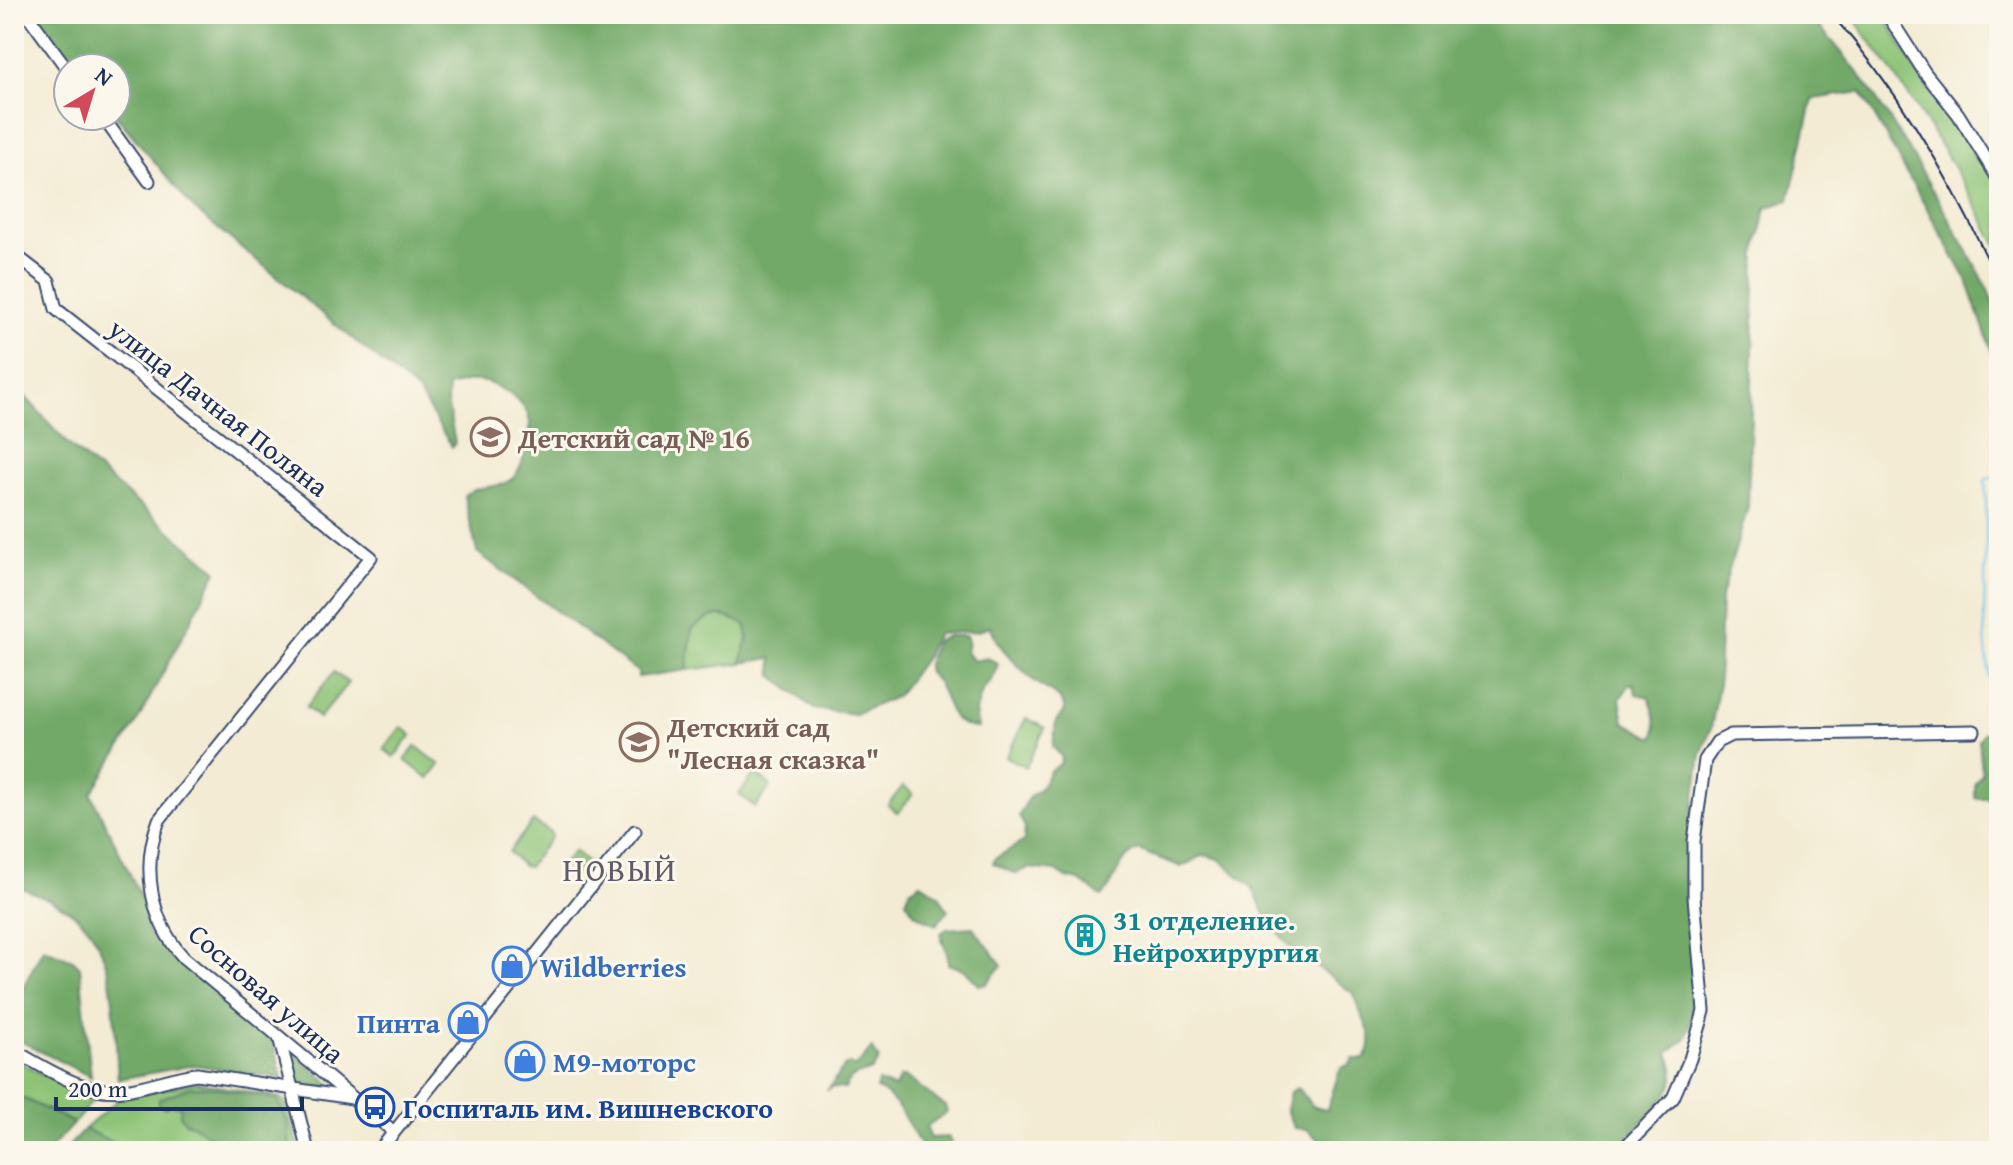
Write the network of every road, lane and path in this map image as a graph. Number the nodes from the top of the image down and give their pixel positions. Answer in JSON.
{"nodes":[{"id":1,"x":27,"y":14,"type":"edge"},
{"id":2,"x":1887,"y":14,"type":"edge"},
{"id":3,"x":55,"y":52,"type":"edge"},
{"id":4,"x":114,"y":132,"type":"edge"},
{"id":5,"x":1999,"y":180,"type":"edge"},
{"id":6,"x":149,"y":181,"type":"dead end"},
{"id":7,"x":14,"y":254,"type":"edge"},
{"id":8,"x":340,"y":595,"type":"joint"},
{"id":9,"x":1974,"y":731,"type":"dead end"},
{"id":10,"x":635,"y":831,"type":"dead end"},
{"id":11,"x":279,"y":1037,"type":"junction"},
{"id":12,"x":14,"y":1051,"type":"edge"},
{"id":13,"x":293,"y":1088,"type":"junction"},
{"id":14,"x":352,"y":1098,"type":"junction"},
{"id":15,"x":394,"y":1132,"type":"junction"},
{"id":16,"x":308,"y":1151,"type":"edge"},
{"id":17,"x":379,"y":1151,"type":"edge"},
{"id":18,"x":1621,"y":1151,"type":"edge"}],
"edges":[{"from":1,"to":3,"type":"street"},
{"from":2,"to":5,"type":"street"},
{"from":4,"to":6,"type":"street"},
{"from":7,"to":8,"type":"street","name":"улица Дачная Поляна"},
{"from":8,"to":11,"type":"street","name":"Сосновая улица"},
{"from":9,"to":18,"type":"street"},
{"from":10,"to":15,"type":"street"},
{"from":11,"to":13,"type":"street"},
{"from":11,"to":14,"type":"street","name":"Сосновая улица"},
{"from":12,"to":13,"type":"street"},
{"from":13,"to":14,"type":"street"},
{"from":13,"to":16,"type":"street"},
{"from":14,"to":15,"type":"street","name":"Сосновая улица"},
{"from":15,"to":17,"type":"street"}]}
